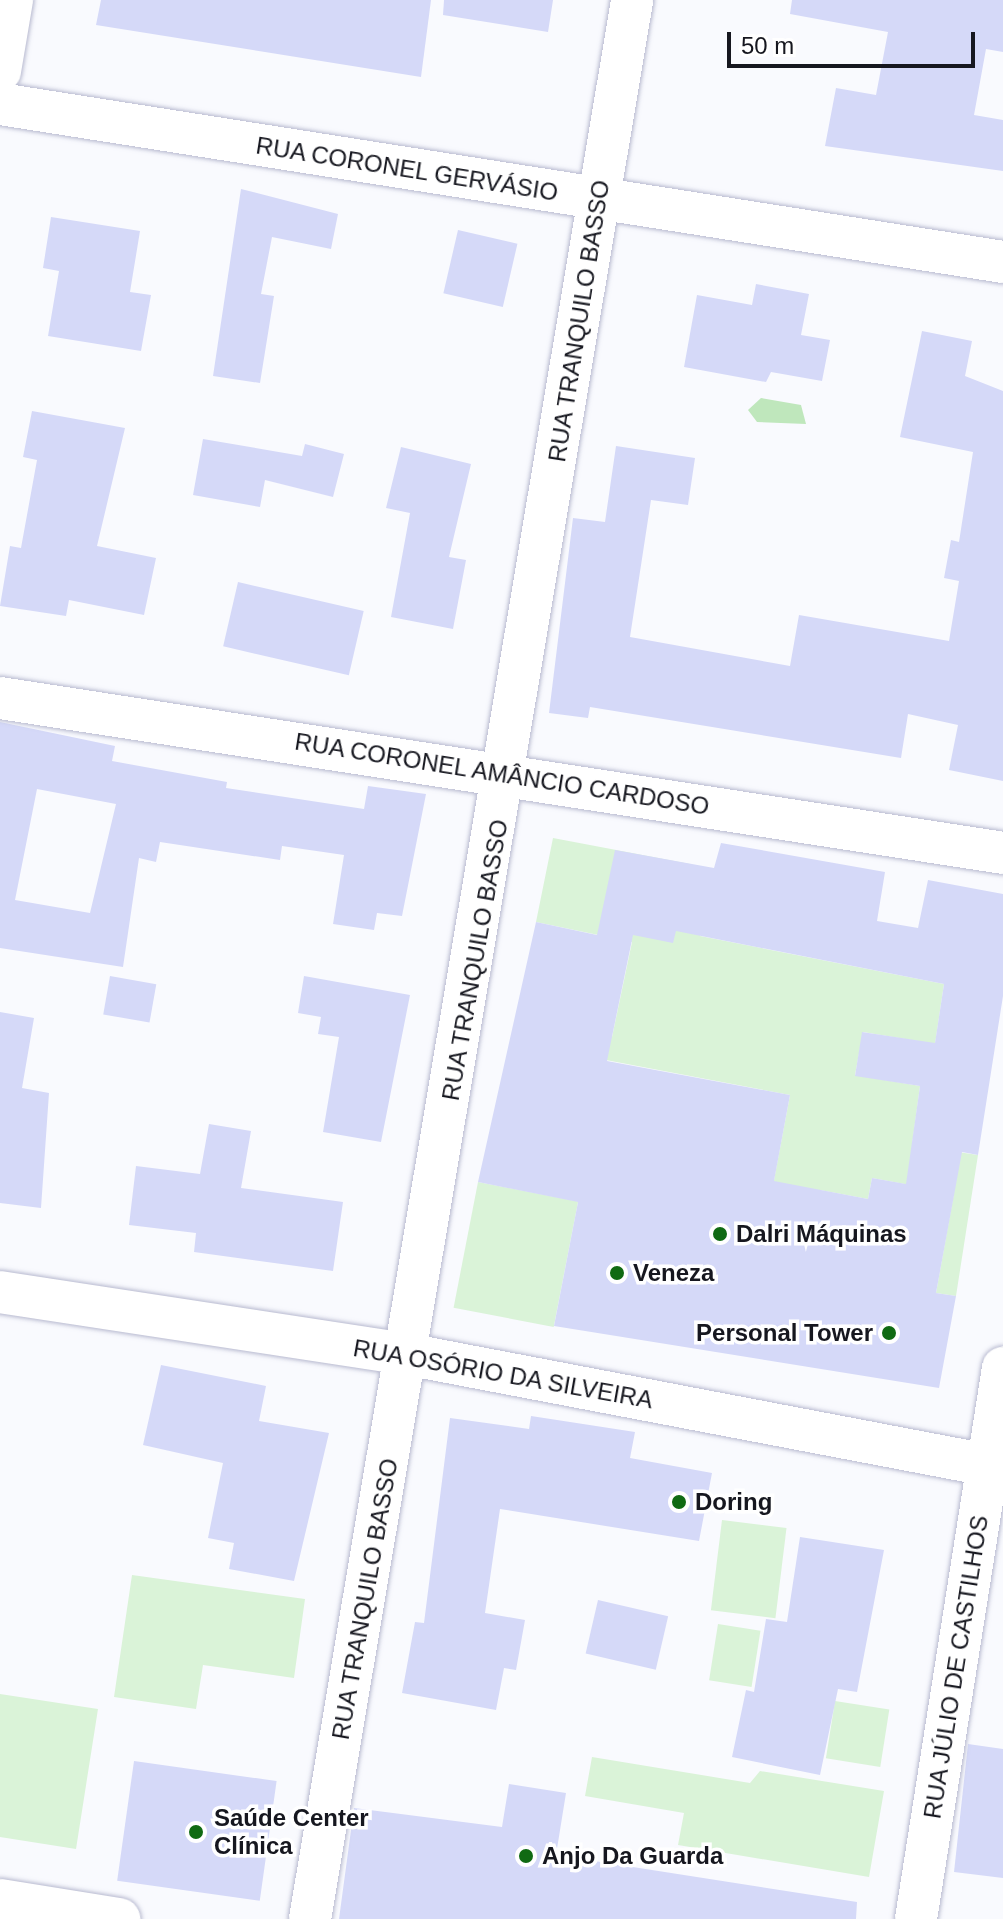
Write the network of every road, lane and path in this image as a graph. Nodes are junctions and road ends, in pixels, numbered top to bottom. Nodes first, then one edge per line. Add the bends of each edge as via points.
1 (12, 0) edge
2 (632, 0) edge
3 (0, 71) edge
4 (0, 104) edge
5 (598, 199) junction
6 (1003, 262) edge
7 (0, 698) edge
8 (507, 773) junction
9 (1003, 853) edge
10 (0, 1292) edge
11 (406, 1354) junction
12 (1003, 1368) edge
13 (995, 1467) edge
14 (0, 1900) edge
15 (119, 1919) edge
16 (310, 1919) edge
17 (916, 1919) edge

1 - 3 street
2 - 5 street, RUA TRANQUILO BASSO
4 - 5 street, RUA CORONEL GERVÁSIO
5 - 6 street, RUA CORONEL GERVÁSIO
5 - 8 street, RUA TRANQUILO BASSO
7 - 8 street, RUA CORONEL AMÂNCIO CARDOSO
8 - 9 street, RUA CORONEL AMÂNCIO CARDOSO
8 - 11 street, RUA TRANQUILO BASSO
10 - 11 street, RUA OSÓRIO DA SILVEIRA
11 - 13 street, RUA OSÓRIO DA SILVEIRA
11 - 16 street, RUA TRANQUILO BASSO
12 - 13 street, RUA JÚLIO DE CASTILHOS
13 - 17 street, RUA JÚLIO DE CASTILHOS
14 - 15 street

